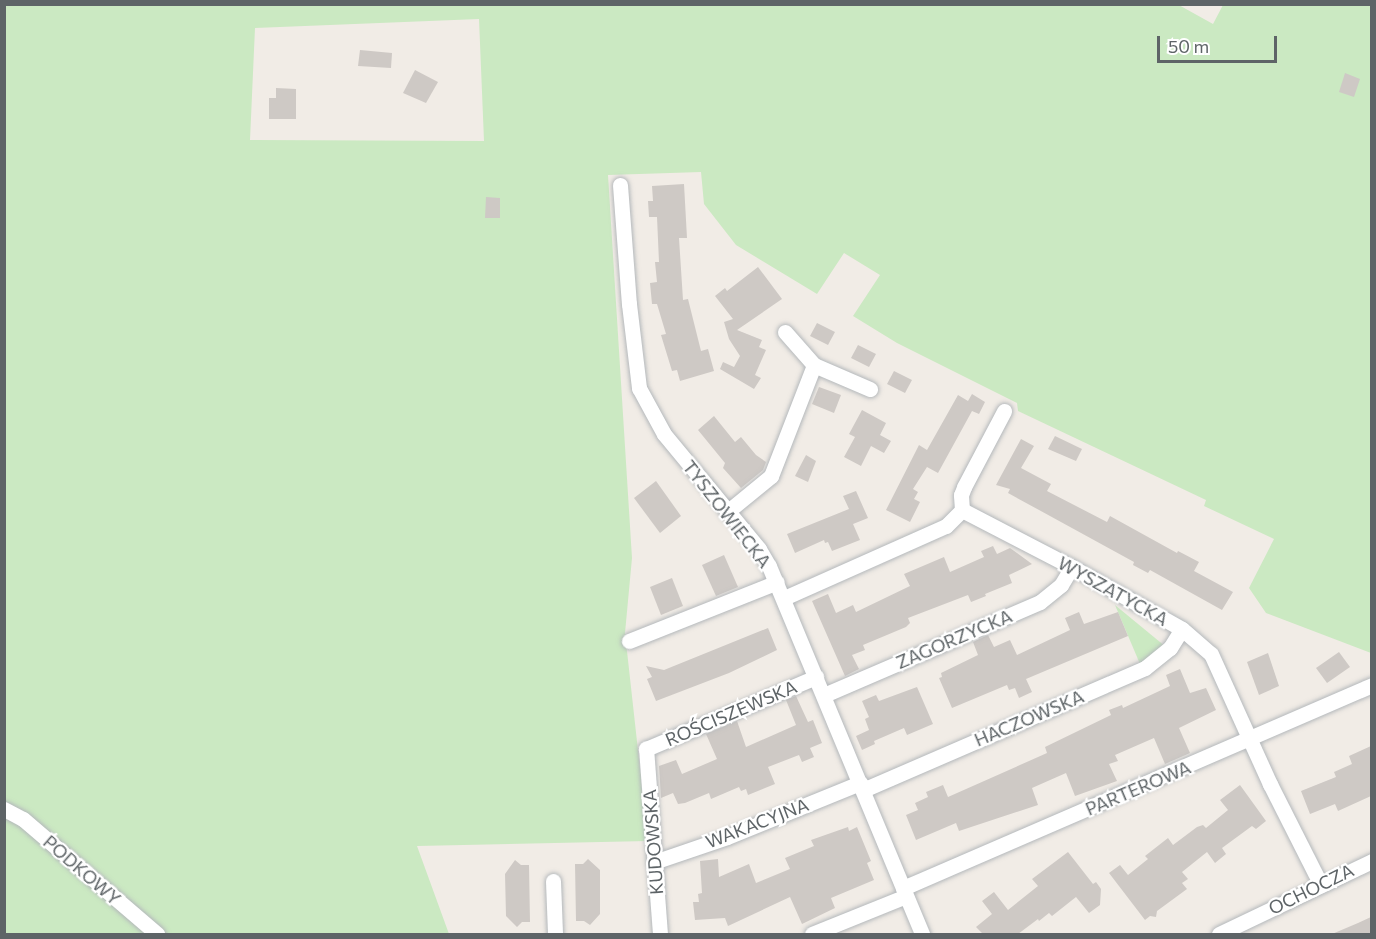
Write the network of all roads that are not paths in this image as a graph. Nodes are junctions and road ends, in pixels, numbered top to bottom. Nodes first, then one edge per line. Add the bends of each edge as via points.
1 (620, 185) dead end
2 (785, 332) dead end
3 (813, 365) junction
4 (870, 389) dead end
5 (1004, 411) dead end
6 (962, 510) junction
7 (728, 512) junction
8 (1072, 567) junction
9 (777, 582) junction
10 (784, 598) junction
11 (1182, 629) junction
12 (629, 641) dead end
13 (816, 677) junction
14 (1371, 685) edge
15 (824, 695) junction
16 (1250, 740) junction
17 (646, 749) joint
18 (861, 787) junction
19 (4, 809) edge
20 (1371, 861) edge
21 (654, 862) junction
22 (553, 881) dead end
23 (1321, 885) junction
24 (905, 892) junction
25 (157, 934) edge
26 (555, 934) edge
27 (660, 934) edge
28 (812, 934) edge
29 (922, 934) edge
30 (1219, 934) edge

1 - 7 street, TYSZOWIECKA via 639,388 664,434
2 - 3 street
3 - 4 street
3 - 7 street via 771,476
5 - 6 street via 964,487
6 - 8 street, WYSZATYCKA
6 - 10 street via 946,526
7 - 9 street, TYSZOWIECKA via 759,549
8 - 11 street, WYSZATYCKA
8 - 15 street, ZAGORZYCKA via 1061,585 1040,602
9 - 10 street, TYSZOWIECKA
9 - 12 street
10 - 13 street, TYSZOWIECKA
11 - 16 street, WYSZATYCKA via 1206,648 1216,662
11 - 18 street, HACZOWSKA via 1170,648 1144,668
13 - 15 street, TYSZOWIECKA
13 - 17 street, ROŚCISZEWSKA
14 - 16 street, PARTEROWA
15 - 18 street, TYSZOWIECKA
16 - 23 street, WYSZATYCKA
16 - 24 street, PARTEROWA
17 - 21 street, KUDOWSKA
18 - 21 street, WAKACYJNA
18 - 24 street, TYSZOWIECKA
19 - 25 street, PODKOWY via 23,819
20 - 23 street, OCHOCZA
21 - 27 street, KUDOWSKA
22 - 26 street
23 - 30 street, OCHOCZA
24 - 28 street, PARTEROWA
24 - 29 street, TYSZOWIECKA

